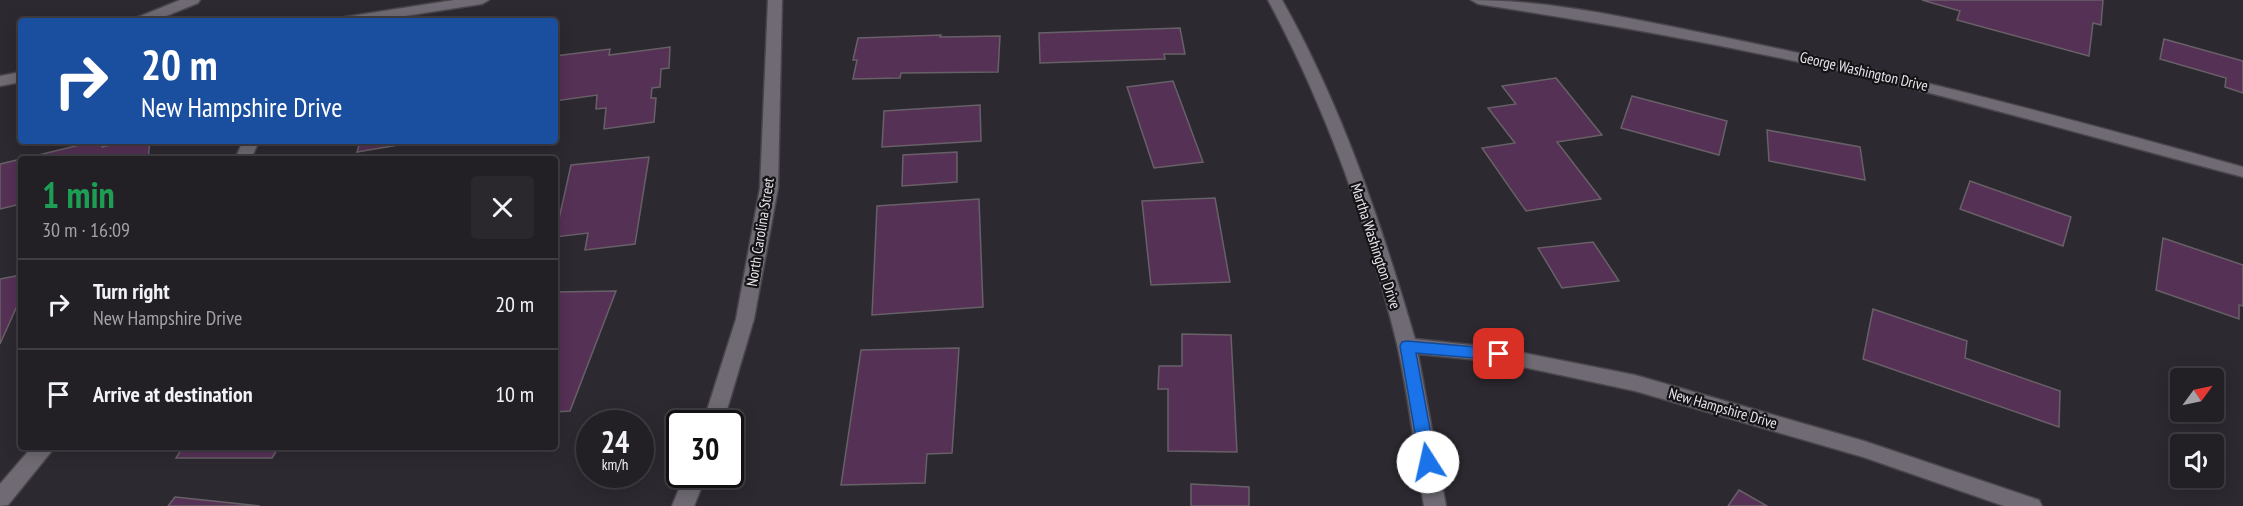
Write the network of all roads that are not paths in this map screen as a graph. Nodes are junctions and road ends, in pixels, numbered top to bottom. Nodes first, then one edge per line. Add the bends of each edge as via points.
1 (193, 0) edge
2 (482, 0) edge
3 (775, 0) edge
4 (1275, 0) edge
5 (1478, 0) edge
6 (148, 18) edge
7 (365, 18) edge
8 (18, 78) edge
9 (0, 81) edge
10 (2243, 172) edge
11 (1407, 346) junction
12 (717, 410) edge
13 (42, 450) edge
14 (690, 488) edge
15 (0, 499) edge
16 (683, 506) edge
17 (1435, 506) edge
18 (2031, 506) edge

1 - 6 street
2 - 7 street
3 - 12 street, North Carolina Street via 769,189 745,319
4 - 11 street, Martha Washington Drive via 1296,38 1369,215
5 - 10 street, George Washington Drive via 1646,25 1791,54 1968,96
8 - 9 street
11 - 17 street, Martha Washington Drive
11 - 18 street, New Hampshire Drive via 1499,354 1635,383 1864,449
13 - 15 street
14 - 16 street

